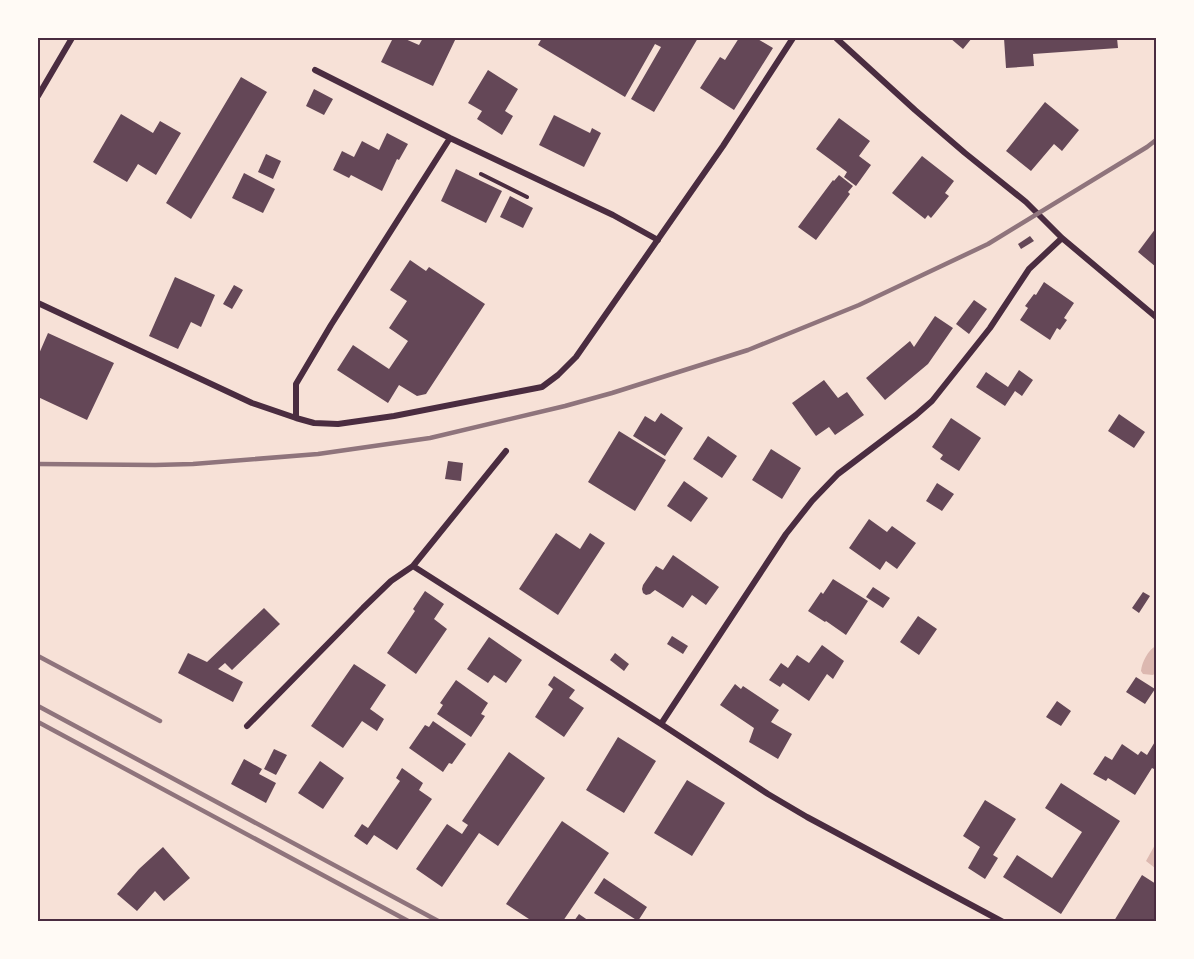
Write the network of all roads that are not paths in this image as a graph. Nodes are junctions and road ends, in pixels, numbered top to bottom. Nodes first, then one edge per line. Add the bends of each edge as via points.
1 (72, 38) edge
2 (793, 38) edge
3 (836, 38) edge
4 (315, 70) dead end
5 (38, 96) edge
6 (450, 138) junction
7 (1062, 238) junction
8 (658, 240) junction
9 (38, 303) edge
10 (1156, 317) edge
11 (296, 418) junction
12 (506, 451) dead end
13 (413, 566) junction
14 (661, 724) junction
15 (247, 726) dead end
16 (1003, 921) edge

1 - 5 street
2 - 8 street
3 - 7 street via 1026,202
4 - 6 street
6 - 8 street
6 - 11 street via 296,384
7 - 10 street
7 - 14 street via 1029,269 990,328 932,401 838,474 812,501 786,534
8 - 11 street via 576,357 542,387 338,424
9 - 11 street via 252,403
12 - 13 street
13 - 14 street
13 - 15 street via 370,601
14 - 16 street via 807,817

